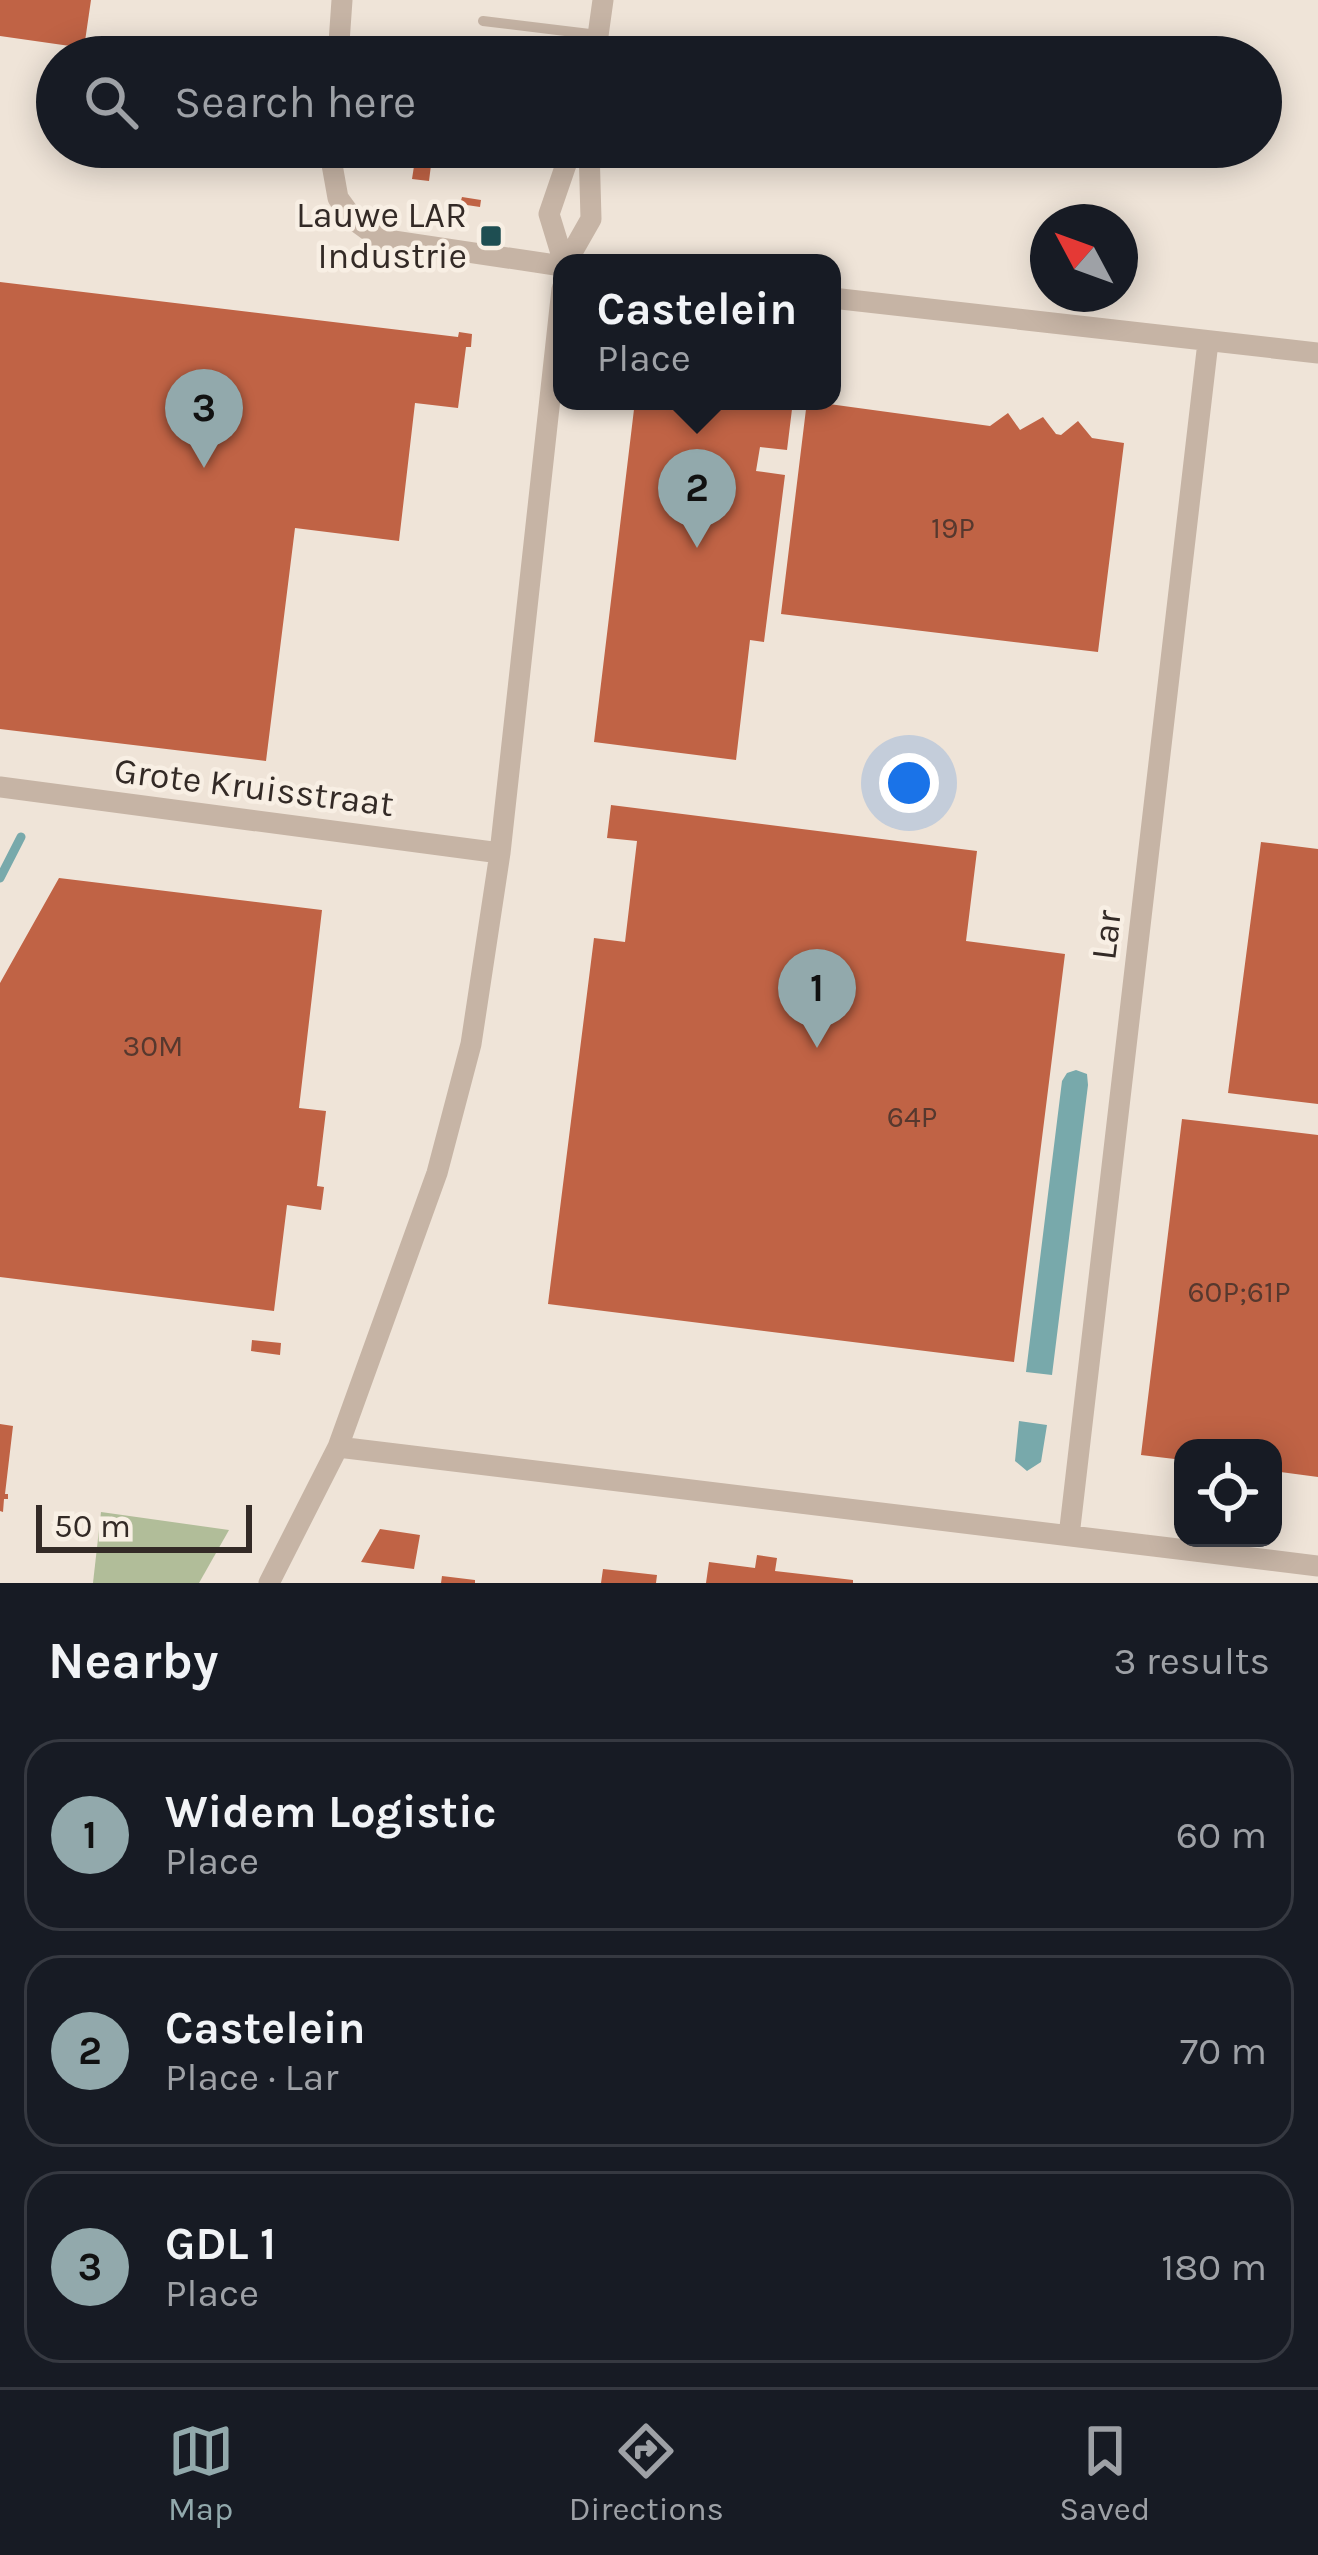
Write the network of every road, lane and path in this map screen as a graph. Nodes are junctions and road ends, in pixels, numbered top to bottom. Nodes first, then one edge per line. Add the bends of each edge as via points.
1 (342, 0) edge
2 (603, 0) edge
3 (483, 21) dead end
4 (339, 36) edge
5 (551, 36) edge
6 (598, 36) edge
7 (334, 168) edge
8 (565, 168) edge
9 (590, 168) edge
10 (561, 254) edge
11 (570, 254) edge
12 (553, 263) edge
13 (841, 299) edge
14 (1208, 342) junction
15 (1318, 353) edge
16 (553, 371) edge
17 (0, 787) edge
18 (500, 853) junction
19 (338, 1447) junction
20 (1069, 1536) junction
21 (1318, 1566) edge
22 (269, 1583) edge

1 - 4 street
2 - 6 street
3 - 5 lane
7 - 12 street via 338,198 380,239
8 - 10 street via 549,214
9 - 11 street via 591,220
13 - 14 street
14 - 15 street
14 - 20 street, Lar
16 - 18 street
17 - 18 street, Grote Kruisstraat
18 - 19 street via 471,1044 437,1173
19 - 20 street
19 - 22 street
20 - 21 street

